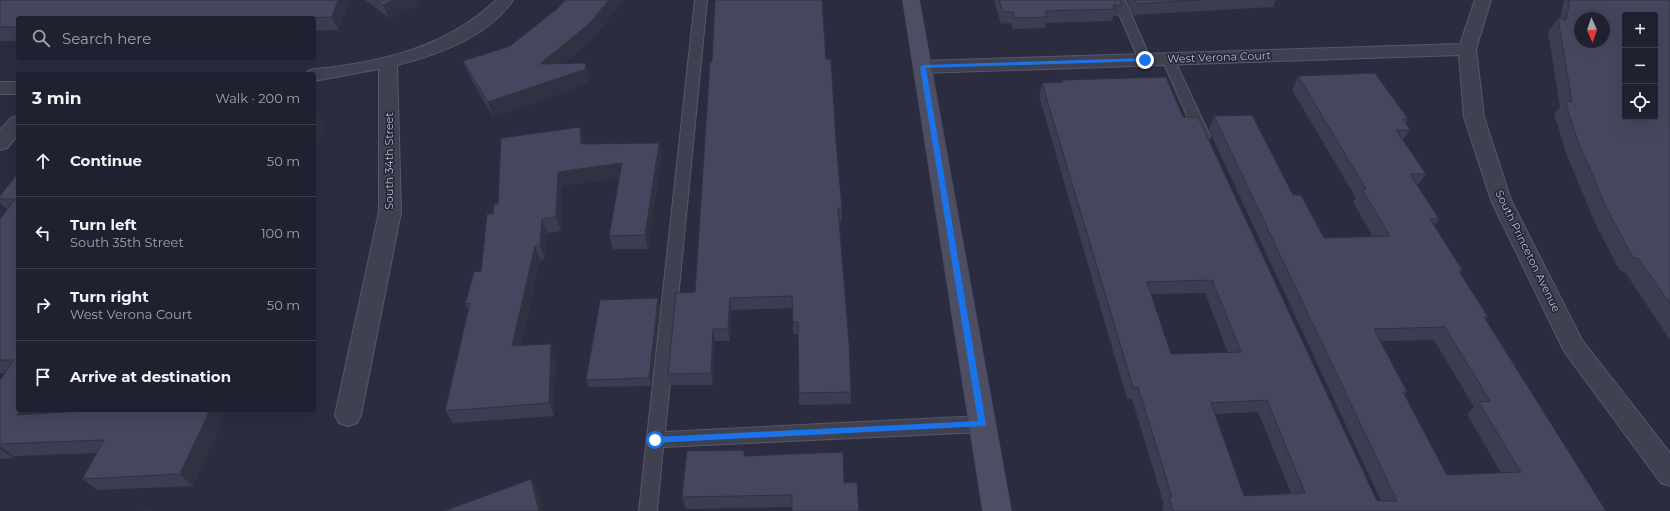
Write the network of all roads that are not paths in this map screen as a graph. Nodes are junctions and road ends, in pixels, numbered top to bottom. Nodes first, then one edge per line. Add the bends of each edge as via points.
1 (505, 0) edge
2 (700, 0) edge
3 (911, 0) edge
4 (1119, 0) edge
5 (1483, 0) edge
6 (1467, 49) junction
7 (1168, 59) junction
8 (1145, 60) junction
9 (388, 63) junction
10 (923, 67) junction
11 (316, 75) edge
12 (0, 88) edge
13 (16, 88) edge
14 (16, 124) edge
15 (0, 143) edge
16 (1208, 146) edge
17 (348, 415) dead end
18 (982, 424) junction
19 (655, 440) junction
20 (1670, 474) edge
21 (648, 511) edge
22 (997, 511) edge

1 - 9 street via 495,12 452,40
2 - 19 lane
3 - 10 main road
4 - 8 lane
5 - 6 street, South Princeton Avenue
6 - 7 street, West Verona Court
6 - 20 street, South Princeton Avenue via 1474,117 1501,200 1574,347
7 - 8 street, West Verona Court
7 - 16 lane
8 - 10 street, West Verona Court
9 - 11 street
9 - 17 street, South 34th Street via 390,212
10 - 18 main road
12 - 13 street
14 - 15 street
18 - 19 lane
18 - 22 main road
19 - 21 lane

